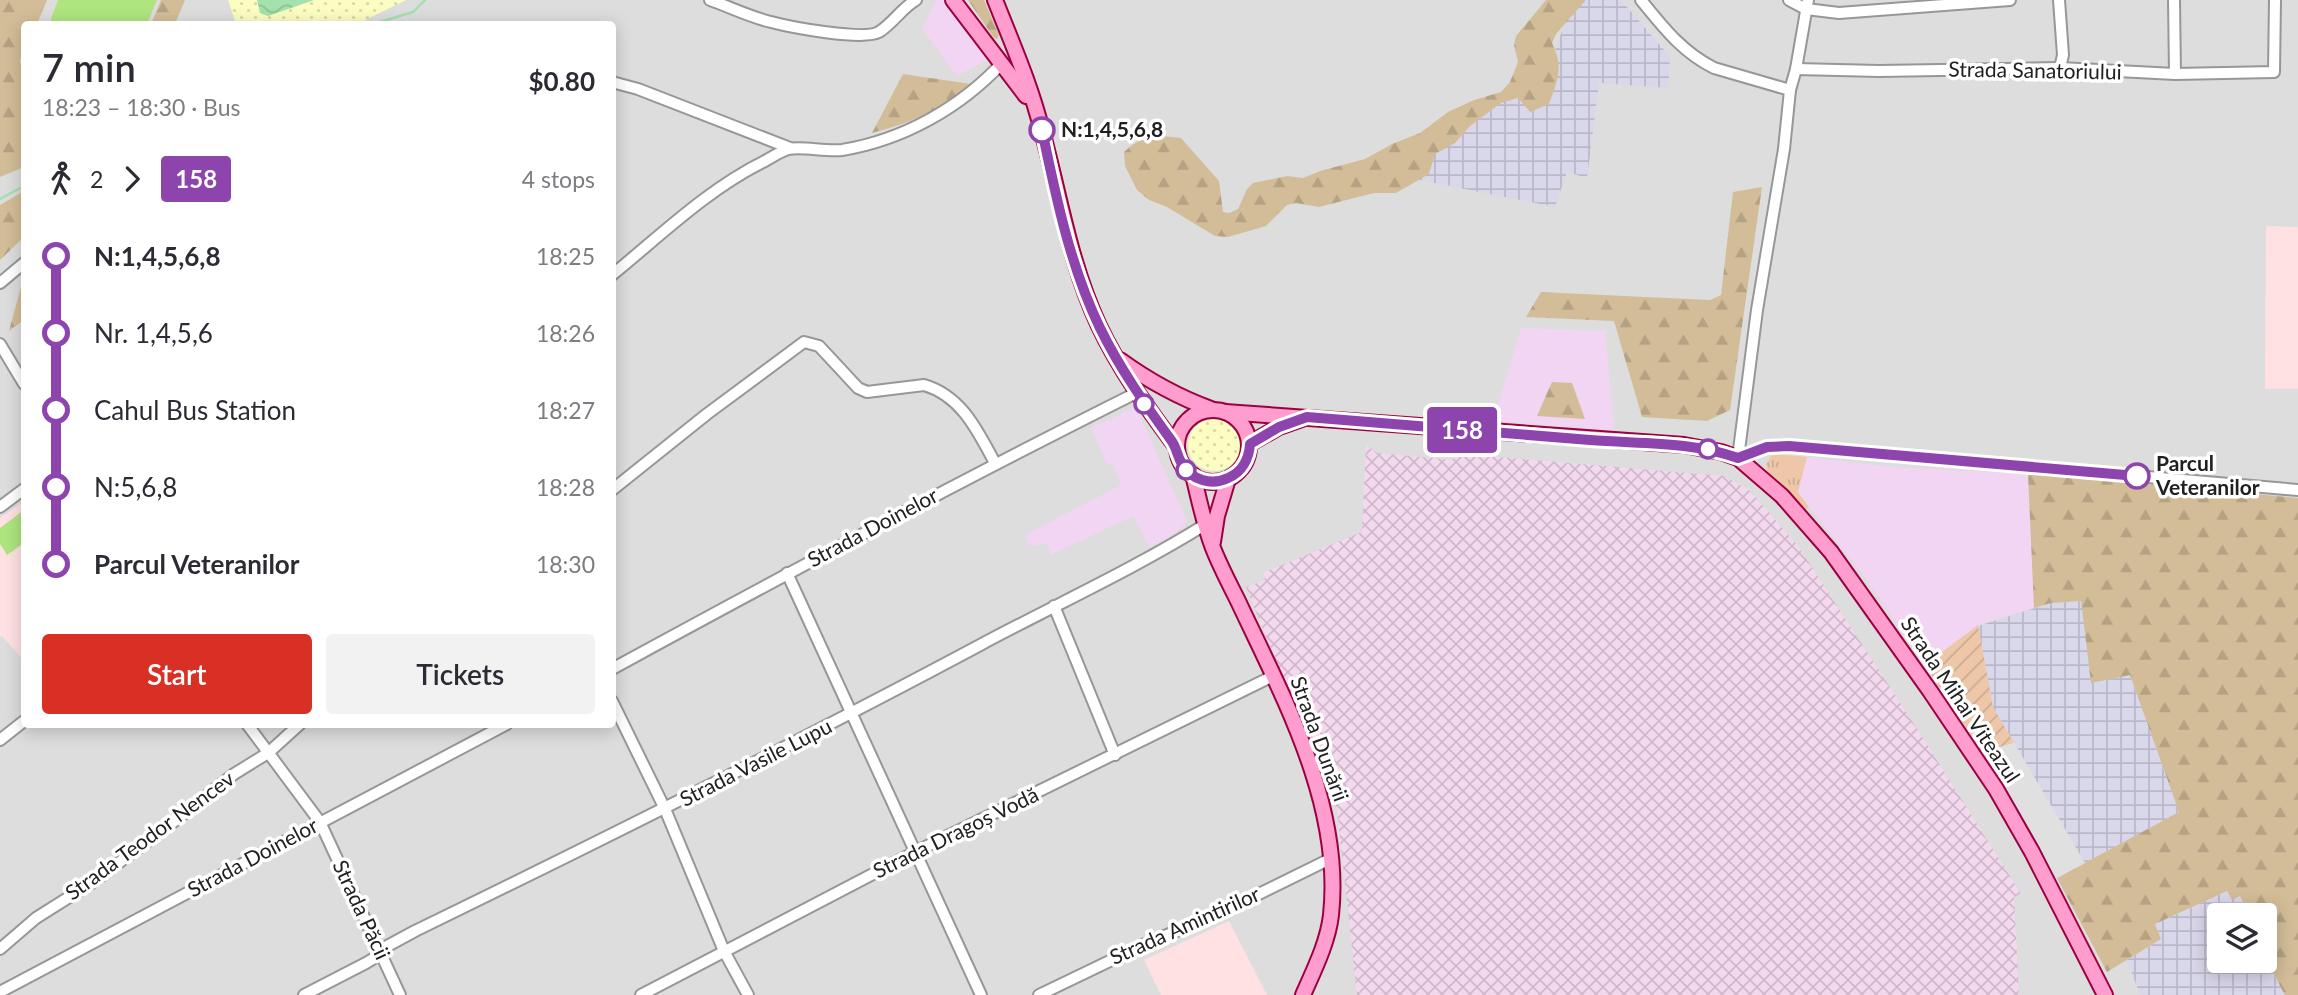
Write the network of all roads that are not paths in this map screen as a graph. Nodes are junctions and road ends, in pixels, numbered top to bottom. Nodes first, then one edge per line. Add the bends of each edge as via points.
1 (710, 0) edge
2 (916, 0) edge
3 (953, 0) edge
4 (995, 0) edge
5 (1641, 0) edge
6 (1789, 0) edge
7 (2010, 0) edge
8 (2059, 0) edge
9 (2174, 0) edge
10 (2275, 0) edge
11 (1807, 5) edge
12 (1008, 33) junction
13 (985, 43) junction
14 (1002, 63) junction
15 (2060, 68) junction
16 (1796, 69) junction
17 (2175, 74) junction
18 (616, 83) edge
19 (1790, 90) junction
20 (1036, 111) junction
21 (790, 148) junction
22 (21, 266) edge
23 (616, 272) edge
24 (0, 283) edge
25 (0, 344) edge
26 (1116, 358) junction
27 (21, 379) edge
28 (1136, 393) junction
29 (1218, 411) junction
30 (1307, 417) junction
31 (1250, 444) junction
32 (1177, 448) junction
33 (1738, 458) junction
34 (995, 463) junction
35 (1193, 475) junction
36 (1228, 478) junction
37 (616, 487) edge
38 (2298, 490) edge
39 (21, 491) edge
40 (0, 507) edge
41 (1206, 524) junction
42 (1212, 547) junction
43 (787, 573) junction
44 (1054, 606) junction
45 (616, 667) edge
46 (1273, 676) junction
47 (616, 709) edge
48 (851, 714) junction
49 (21, 723) edge
50 (250, 728) edge
51 (296, 728) edge
52 (499, 728) edge
53 (0, 740) edge
54 (268, 753) junction
55 (1115, 755) junction
56 (666, 809) junction
57 (320, 822) junction
58 (915, 852) junction
59 (1332, 858) junction
60 (0, 949) edge
61 (380, 950) junction
62 (724, 951) junction
63 (0, 992) edge
64 (304, 995) edge
65 (400, 995) edge
66 (641, 995) edge
67 (748, 995) edge
68 (981, 995) edge
69 (1039, 995) edge
70 (1303, 995) edge
71 (2105, 995) edge

1 - 2 street via 772,22 869,35 879,32
3 - 13 main road
4 - 12 main road
5 - 19 street via 1688,53 1714,68
6 - 11 street
7 - 11 street via 1839,13
8 - 15 street
9 - 17 street
10 - 17 street, Strada Sanatoriului via 2274,72
11 - 16 street
12 - 13 main road via 1003,44
12 - 20 main road
13 - 14 main road
14 - 20 main road
14 - 21 street via 954,106 898,134 838,150
15 - 16 street, Strada Sanatoriului
15 - 17 street, Strada Sanatoriului
16 - 19 street
18 - 21 street
19 - 33 street
20 - 26 main road via 1078,273
21 - 23 street via 717,190
22 - 24 street
25 - 27 street
26 - 28 main road
26 - 29 main road via 1181,398
28 - 32 main road
28 - 34 street, Strada Doinelor
29 - 30 main road, Strada Mihai Viteazul
29 - 31 main road via 1236,418
29 - 32 main road via 1195,414 1186,422
30 - 31 main road, Strada Mihai Viteazul
30 - 33 main road, Strada Mihai Viteazul via 1685,445
31 - 36 main road via 1244,465
32 - 35 main road via 1182,464
33 - 38 street via 1767,447 1789,446
33 - 71 main road, Strada Mihai Viteazul via 1782,496 1831,552 1975,755 2032,852
34 - 37 street via 968,414 932,387 914,385 874,392 858,388 819,346 804,342
34 - 43 street, Strada Doinelor
35 - 36 main road via 1213,482
35 - 41 main road, Strada Dunării
36 - 42 main road
39 - 40 street
41 - 42 main road, Strada Dunării
41 - 44 street, Strada Vasile Lupu
42 - 46 main road, Strada Dunării
43 - 45 street, Strada Doinelor
43 - 48 street
44 - 48 street, Strada Vasile Lupu
44 - 55 street
46 - 55 street, Strada Dragoș Vodă
46 - 59 main road, Strada Dunării via 1318,789
47 - 56 street
48 - 56 street, Strada Vasile Lupu
48 - 58 street
49 - 53 street
50 - 54 street, Strada Păcii
51 - 54 street, Strada Teodor Nencev
52 - 57 street, Strada Doinelor
54 - 57 street, Strada Păcii
54 - 60 street, Strada Teodor Nencev via 233,774 93,882 36,918
55 - 58 street, Strada Dragoș Vodă
56 - 61 street, Strada Vasile Lupu
56 - 62 street
57 - 61 street, Strada Păcii
57 - 63 street, Strada Doinelor
58 - 62 street, Strada Dragoș Vodă
58 - 68 street
59 - 69 street, Strada Amintirilor
59 - 70 main road, Strada Dunării via 1331,917
61 - 64 street, Strada Vasile Lupu via 366,963
61 - 65 street, Strada Păcii
62 - 66 street, Strada Dragoș Vodă
62 - 67 street

